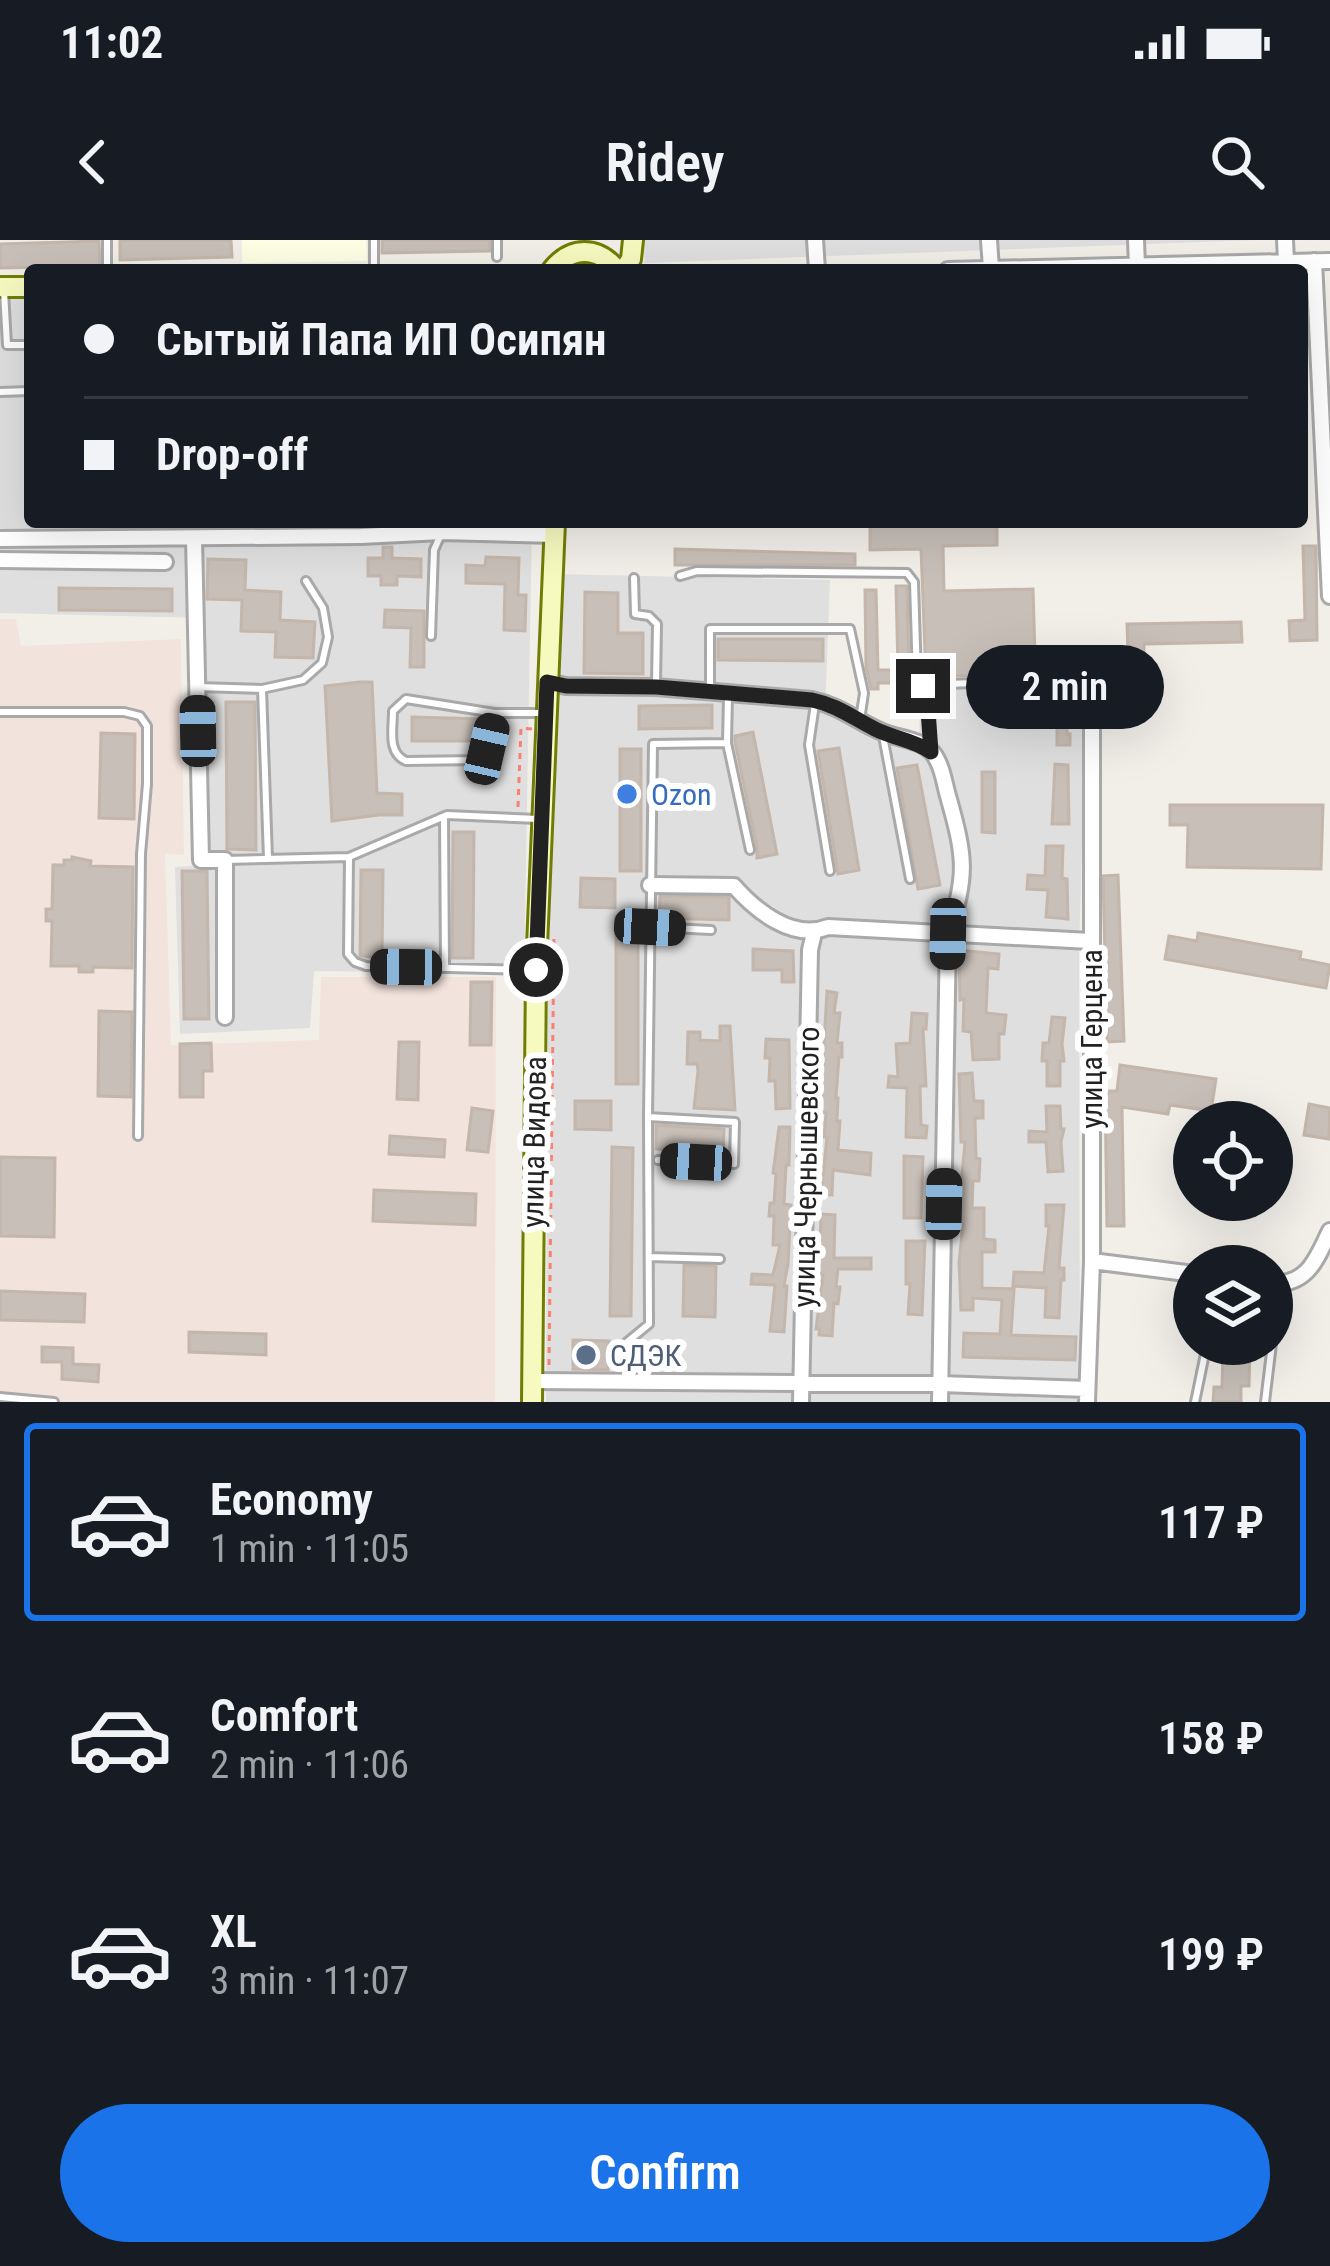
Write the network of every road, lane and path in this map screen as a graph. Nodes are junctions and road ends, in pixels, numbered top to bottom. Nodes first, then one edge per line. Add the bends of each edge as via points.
1 (497, 240) edge
2 (1285, 240) edge
3 (588, 245) edge
4 (497, 257) dead end
5 (1322, 261) edge
6 (1286, 262) junction
7 (549, 264) edge
8 (614, 264) edge
9 (1212, 264) edge
10 (2, 287) edge
11 (1323, 335) edge
12 (24, 345) edge
13 (1328, 511) edge
14 (419, 528) edge
15 (442, 528) edge
16 (498, 528) edge
17 (555, 529) edge
18 (0, 538) edge
19 (194, 538) junction
20 (0, 560) edge
21 (165, 562) dead end
22 (680, 577) dead end
23 (634, 578) dead end
24 (306, 581) dead end
25 (1330, 596) edge
26 (431, 635) dead end
27 (1084, 679) joint
28 (547, 682) junction
29 (923, 686) junction
30 (656, 687) junction
31 (197, 688) junction
32 (262, 689) junction
33 (710, 692) junction
34 (728, 693) junction
35 (816, 700) junction
36 (0, 712) edge
37 (495, 712) junction
38 (860, 720) junction
39 (545, 722) junction
40 (882, 732) junction
41 (727, 743) junction
42 (931, 752) junction
43 (444, 817) junction
44 (518, 817) junction
45 (541, 820) junction
46 (750, 850) dead end
47 (349, 857) junction
48 (268, 858) junction
49 (224, 860) junction
50 (830, 871) dead end
51 (910, 879) dead end
52 (650, 885) junction
53 (650, 927) junction
54 (711, 930) dead end
55 (814, 933) junction
56 (948, 934) junction
57 (554, 939) dead end
58 (1090, 940) junction
59 (445, 968) junction
60 (536, 970) junction
61 (225, 1017) dead end
62 (648, 1117) junction
63 (138, 1136) dead end
64 (658, 1160) dead end
65 (1330, 1231) edge
66 (649, 1257) junction
67 (720, 1259) dead end
68 (1092, 1261) junction
69 (1173, 1271) edge
70 (1293, 1281) edge
71 (1203, 1365) edge
72 (1268, 1365) edge
73 (541, 1381) junction
74 (625, 1382) junction
75 (802, 1384) junction
76 (940, 1384) junction
77 (1088, 1395) edge
78 (0, 1397) edge
79 (54, 1402) edge
80 (532, 1402) edge
81 (801, 1402) edge
82 (940, 1402) edge
83 (1195, 1402) edge
84 (1265, 1402) edge

1 - 4 lane
2 - 6 street
3 - 7 street
3 - 8 street
5 - 6 street
5 - 11 street
6 - 9 street
10 - 12 lane via 7,345
11 - 13 street
13 - 25 street
14 - 19 street
15 - 26 lane
16 - 17 street
17 - 28 street, улица Видова
18 - 19 street
19 - 31 street
20 - 21 street
22 - 29 lane via 907,573
23 - 30 lane via 635,614 657,624
24 - 32 lane via 323,608 322,663 303,680
27 - 29 lane
27 - 58 street, улица Герцена via 1092,698
28 - 30 street
28 - 39 street, улица Видова
29 - 42 lane
30 - 33 street
31 - 32 lane
31 - 49 street via 201,860
32 - 48 lane
33 - 34 street
33 - 38 lane via 710,628 850,629 864,693
34 - 35 street
34 - 41 lane
35 - 38 street
35 - 50 lane via 809,745
36 - 63 lane via 124,712 147,726
37 - 37 lane via 406,699 393,711 393,752 406,761 479,760
37 - 39 lane
38 - 40 street
39 - 44 path via 521,728
39 - 45 street, улица Видова
40 - 42 street
40 - 51 lane
41 - 46 lane
41 - 52 lane via 653,744
42 - 56 street via 964,854
43 - 44 lane
43 - 47 lane
43 - 59 lane
44 - 45 lane
45 - 60 street, улица Видова
47 - 48 lane
47 - 59 lane via 355,962
48 - 49 lane
49 - 61 street
52 - 53 lane
52 - 55 street via 734,886 775,921
53 - 54 lane
53 - 62 lane
55 - 56 street via 828,927
55 - 75 street, улица Чернышевского
56 - 58 street
56 - 76 street
57 - 73 path
58 - 68 street, улица Герцена
59 - 60 lane
60 - 73 street, улица Видова
62 - 64 lane via 735,1122 734,1164
62 - 66 lane
65 - 70 street via 1311,1269
66 - 67 lane
66 - 74 lane via 649,1324 626,1342
68 - 69 street
68 - 77 street, улица Герцена
71 - 83 lane
72 - 84 lane
73 - 74 street
73 - 80 street, улица Видова
74 - 75 street
75 - 76 street
75 - 81 street, улица Чернышевского
76 - 77 street
76 - 82 street
78 - 79 lane

